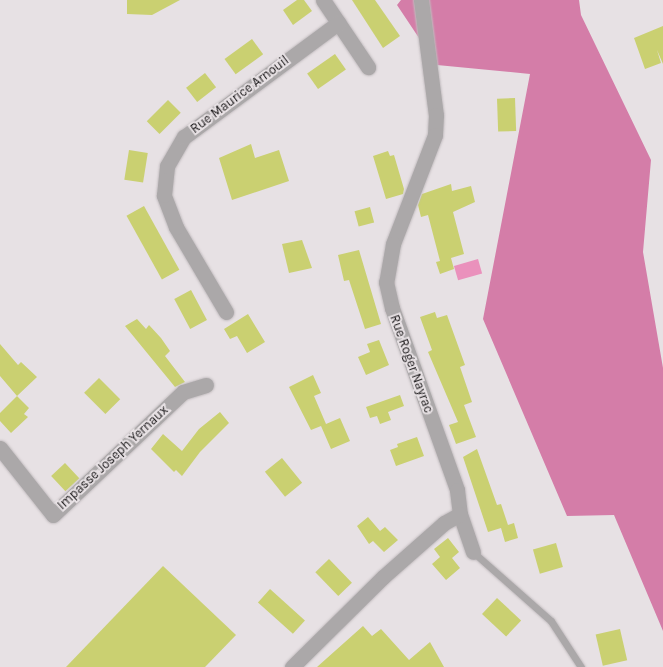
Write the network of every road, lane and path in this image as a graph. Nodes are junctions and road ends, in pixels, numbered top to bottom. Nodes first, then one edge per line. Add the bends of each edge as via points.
1 (323, 0) edge
2 (420, 0) edge
3 (338, 22) junction
4 (368, 67) dead end
5 (226, 312) dead end
6 (206, 385) dead end
7 (0, 448) edge
8 (460, 514) junction
9 (473, 552) joint
10 (292, 667) edge
11 (581, 667) edge

1 - 3 street
2 - 8 street, Rue Roger Nayrac via 436,115 435,135 388,261 386,282 392,308 457,490
3 - 4 street
3 - 5 street, Rue Maurice Arnouil via 184,137 167,166 164,195 176,227
6 - 7 street, Impasse Joseph Yernaux via 183,392 53,515
8 - 9 street, Rue Roger Nayrac
8 - 10 street via 444,523 384,577
9 - 11 lane, Rue Roger Nayrac via 551,621

